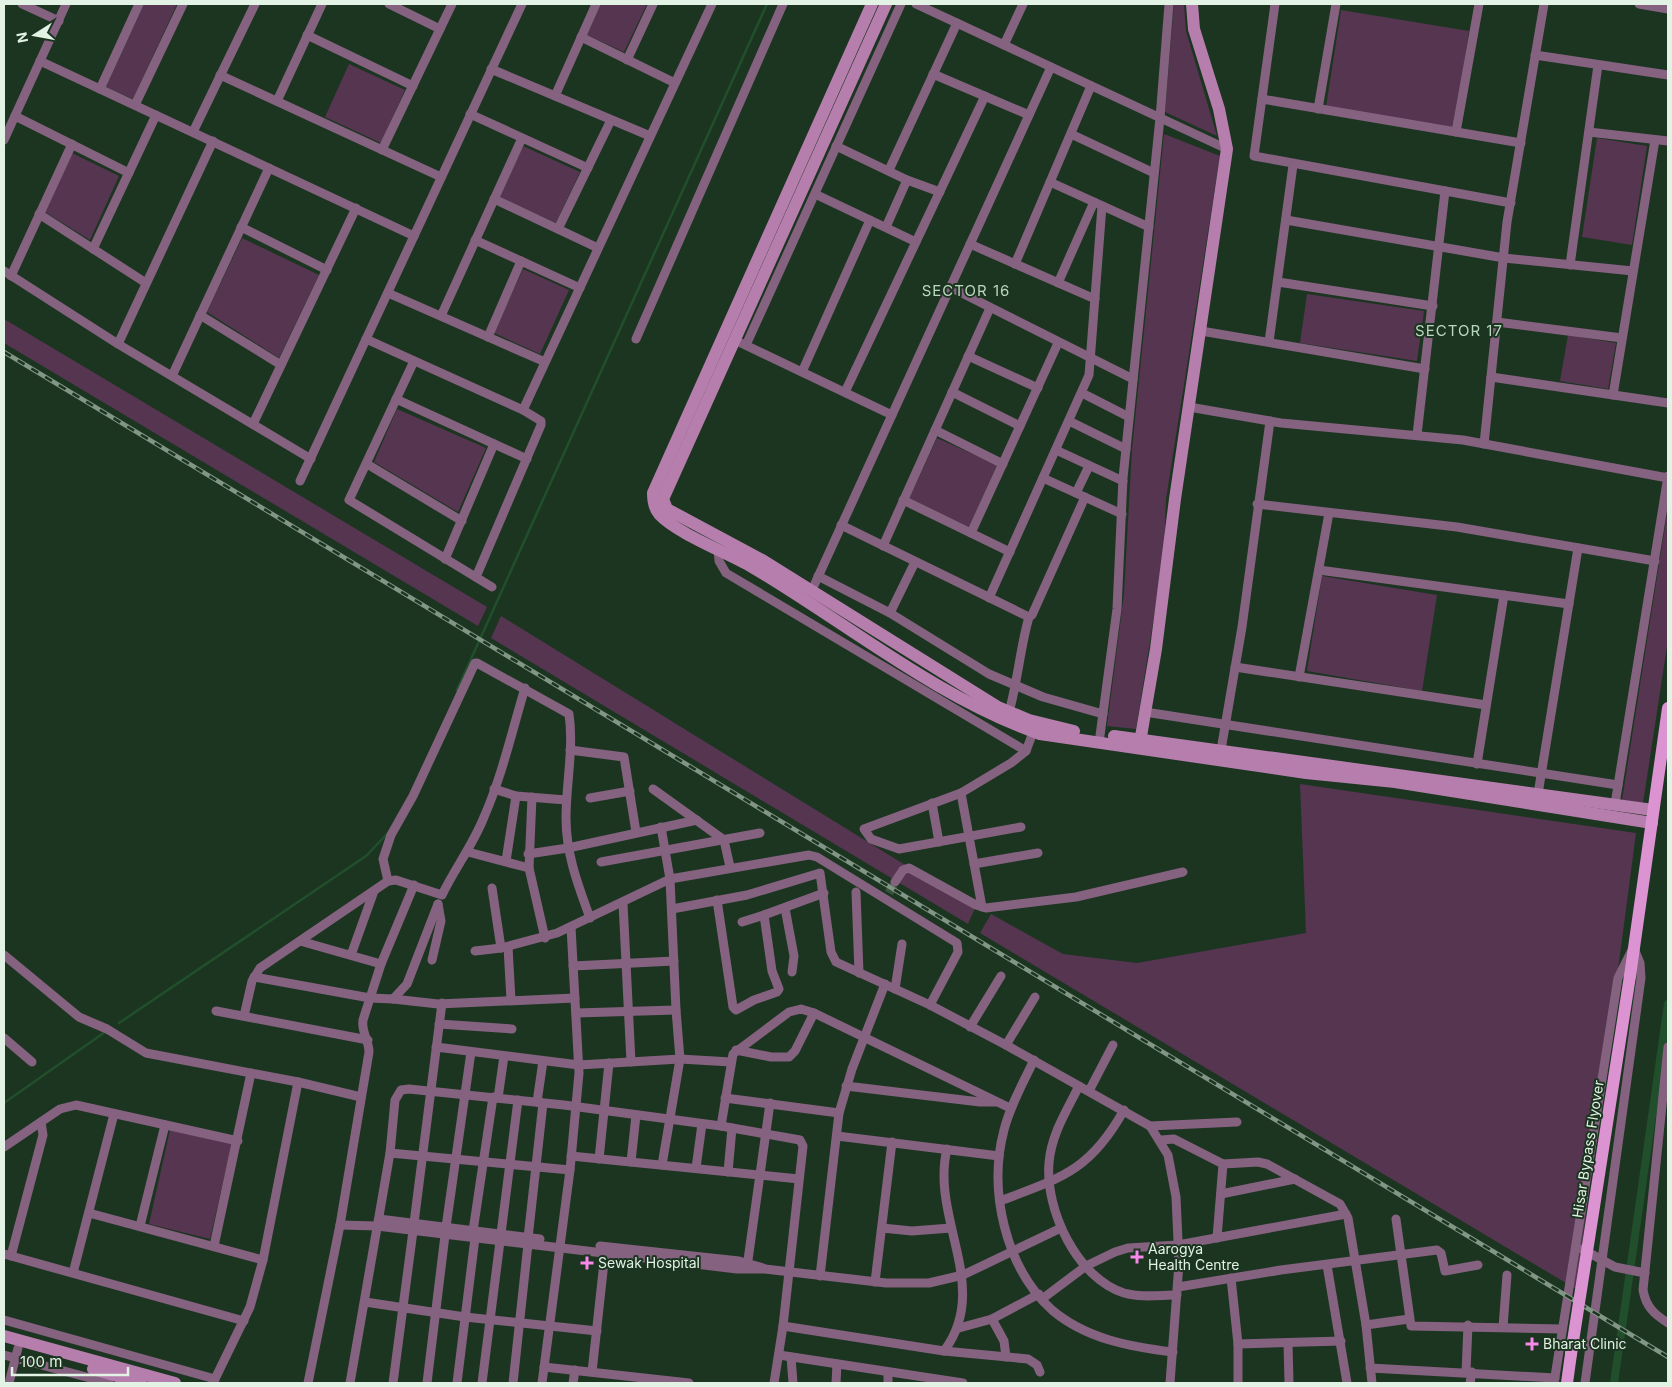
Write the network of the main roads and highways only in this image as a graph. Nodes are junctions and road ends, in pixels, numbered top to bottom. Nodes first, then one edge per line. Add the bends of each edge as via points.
1 (1668, 708) edge
2 (1568, 1383) edge

1 - 2 main road, Hisar Bypass Flyover, bridge

